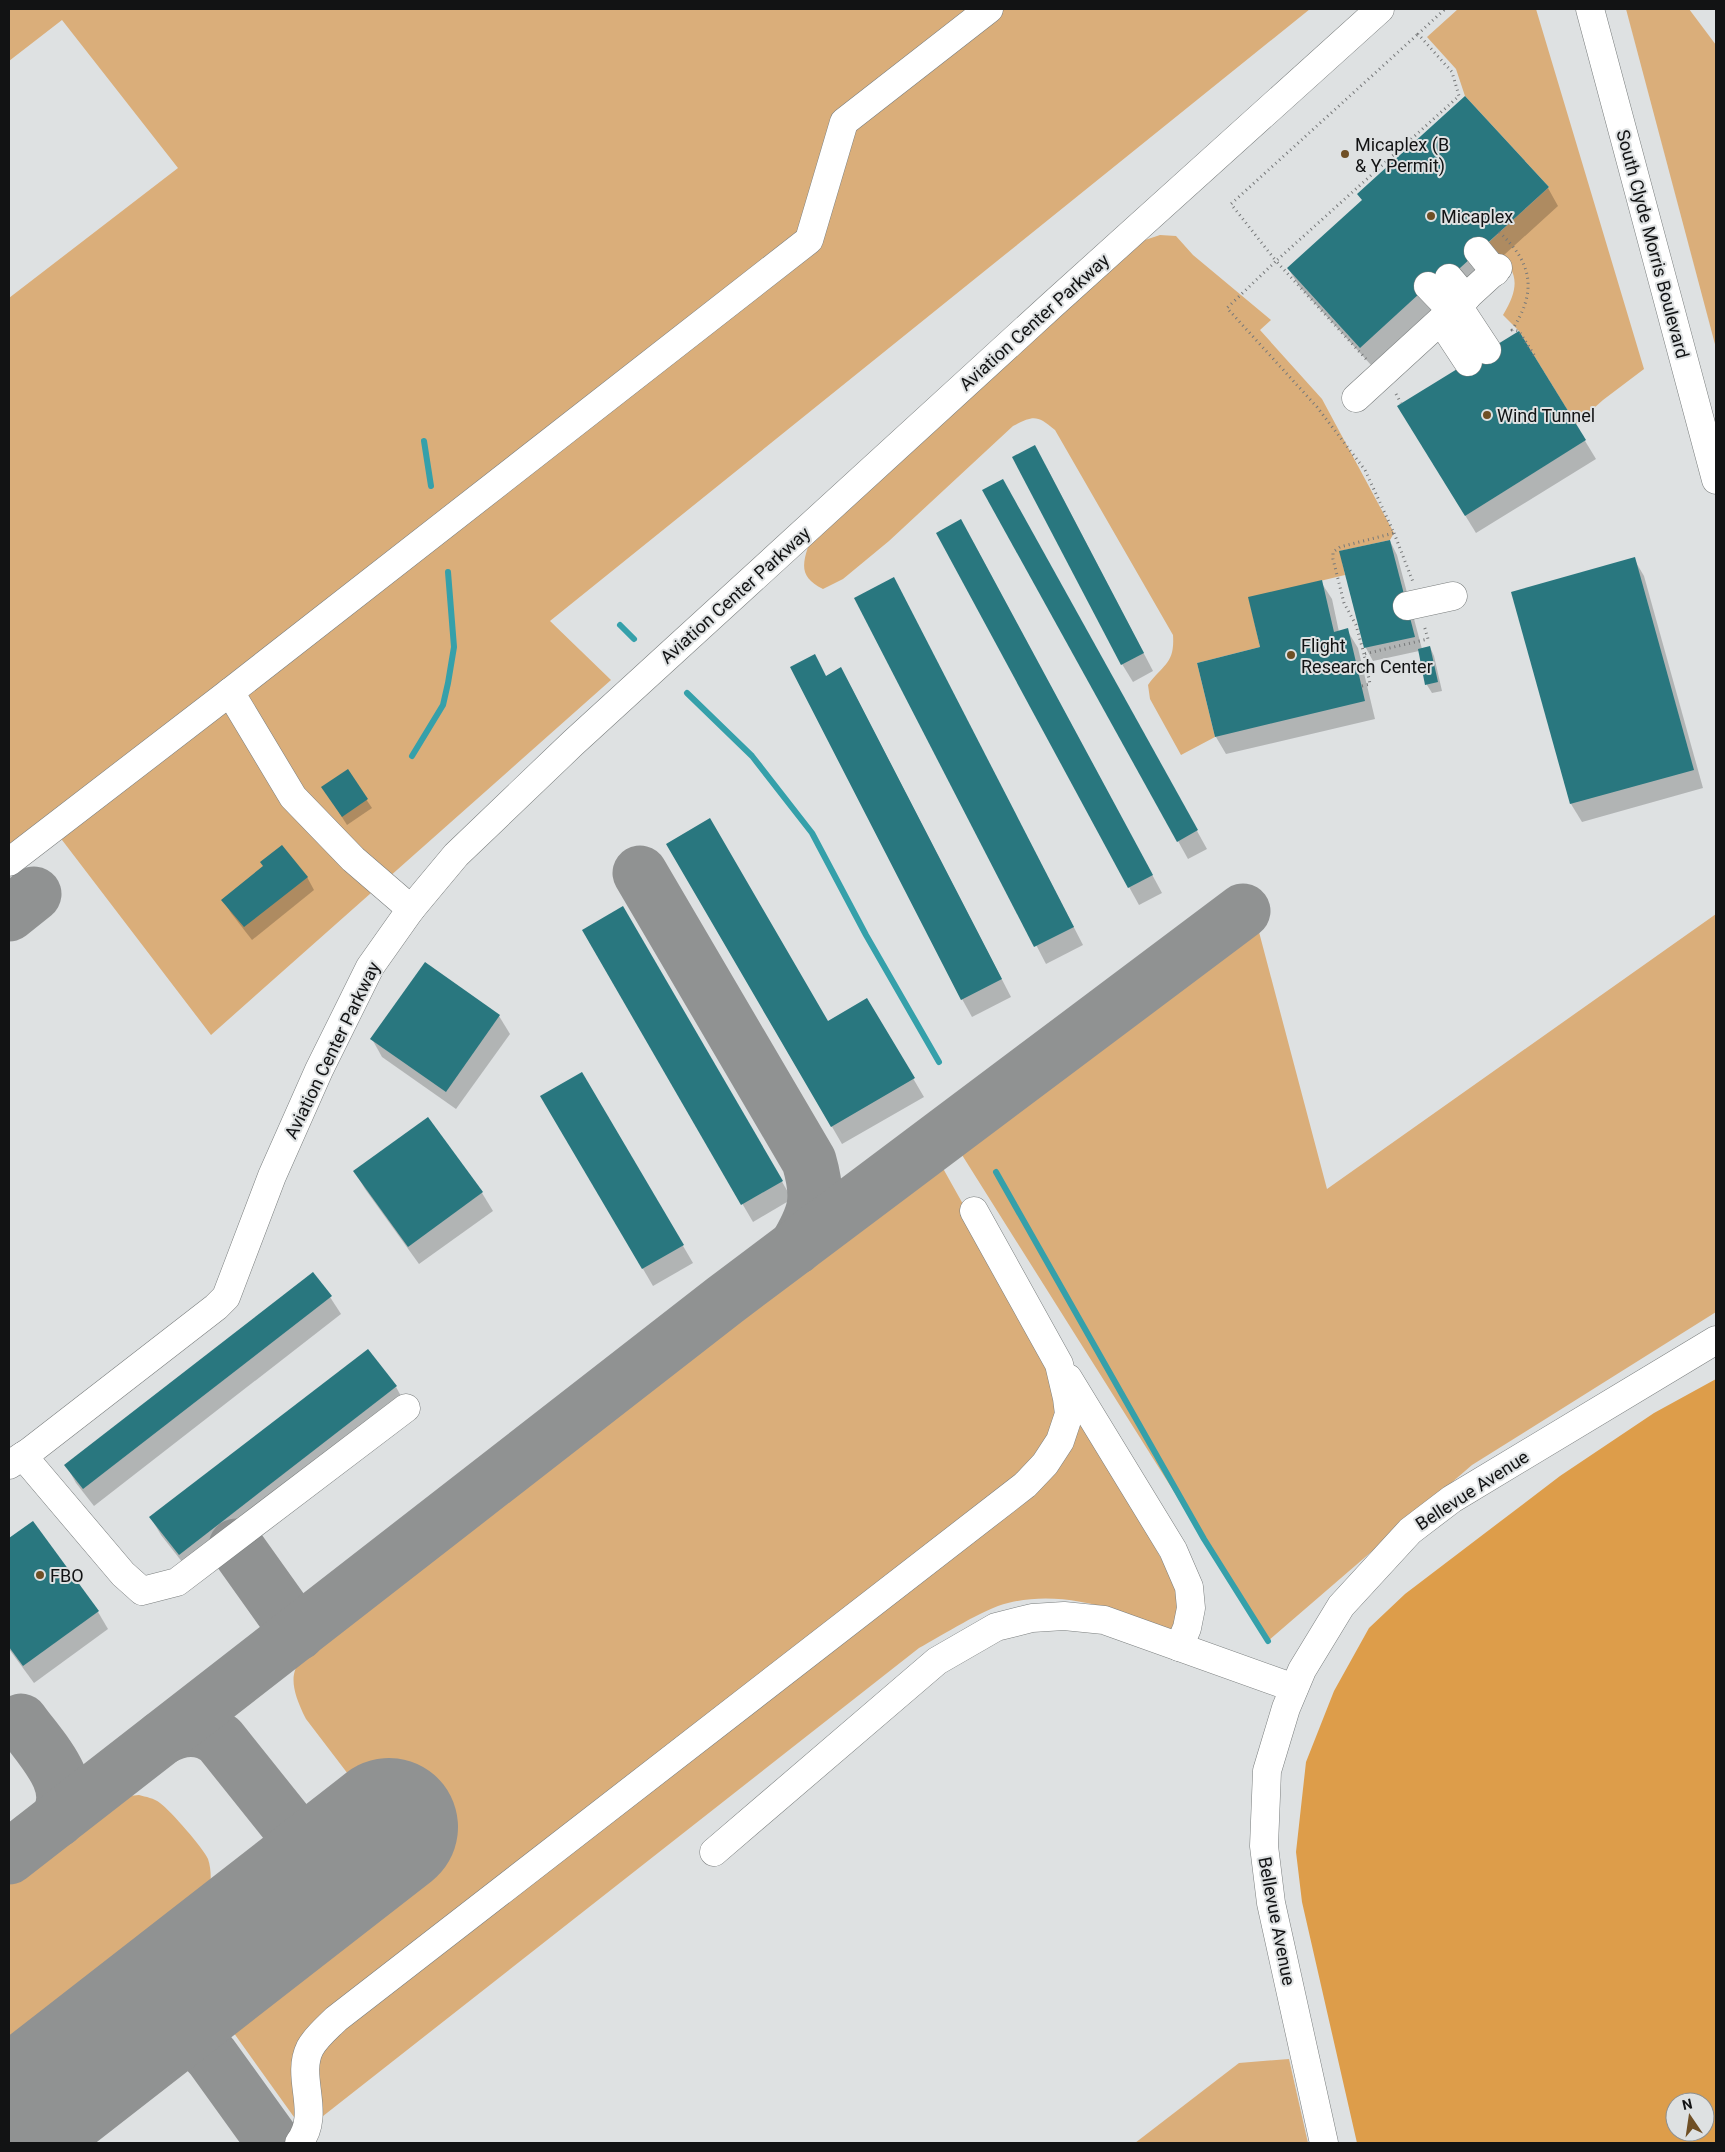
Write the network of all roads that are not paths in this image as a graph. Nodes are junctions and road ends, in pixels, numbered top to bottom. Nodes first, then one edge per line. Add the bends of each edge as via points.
1 (989, 9) edge
2 (1380, 9) edge
3 (1590, 9) edge
4 (1478, 356) dead end
5 (1356, 398) dead end
6 (1716, 480) edge
7 (1453, 596) dead end
8 (1416, 603) road end
9 (230, 692) junction
10 (9, 862) edge
11 (411, 909) junction
12 (974, 1211) dead end
13 (1716, 1340) edge
14 (1060, 1364) junction
15 (406, 1408) dead end
16 (16, 1460) edge
17 (1179, 1647) junction
18 (1294, 1688) junction
19 (714, 1852) dead end
20 (299, 2143) edge
21 (1324, 2143) edge

1 - 9 street via 844,122 809,240
2 - 11 street, Aviation Center Parkway via 572,743 456,855
3 - 6 street, South Clyde Morris Boulevard
4 - 5 street via 1465,285 1382,375
7 - 8 street
9 - 10 street
9 - 11 street via 293,796 352,859
11 - 16 street, Aviation Center Parkway via 370,967 319,1070 272,1176 226,1297
12 - 14 street
13 - 18 street, Bellevue Avenue via 1452,1499 1410,1531 1341,1606
14 - 17 street via 1173,1550 1190,1587 1191,1608
14 - 20 street via 1069,1414 1060,1441 1045,1464 1025,1485 317,2038 309,2049 306,2086 310,2114 304,2137
15 - 16 street via 176,1582 142,1591
17 - 18 street
17 - 19 street via 1104,1620 1032,1618 996,1627 937,1661
18 - 21 street, Bellevue Avenue via 1267,1771 1264,1846 1271,1903

